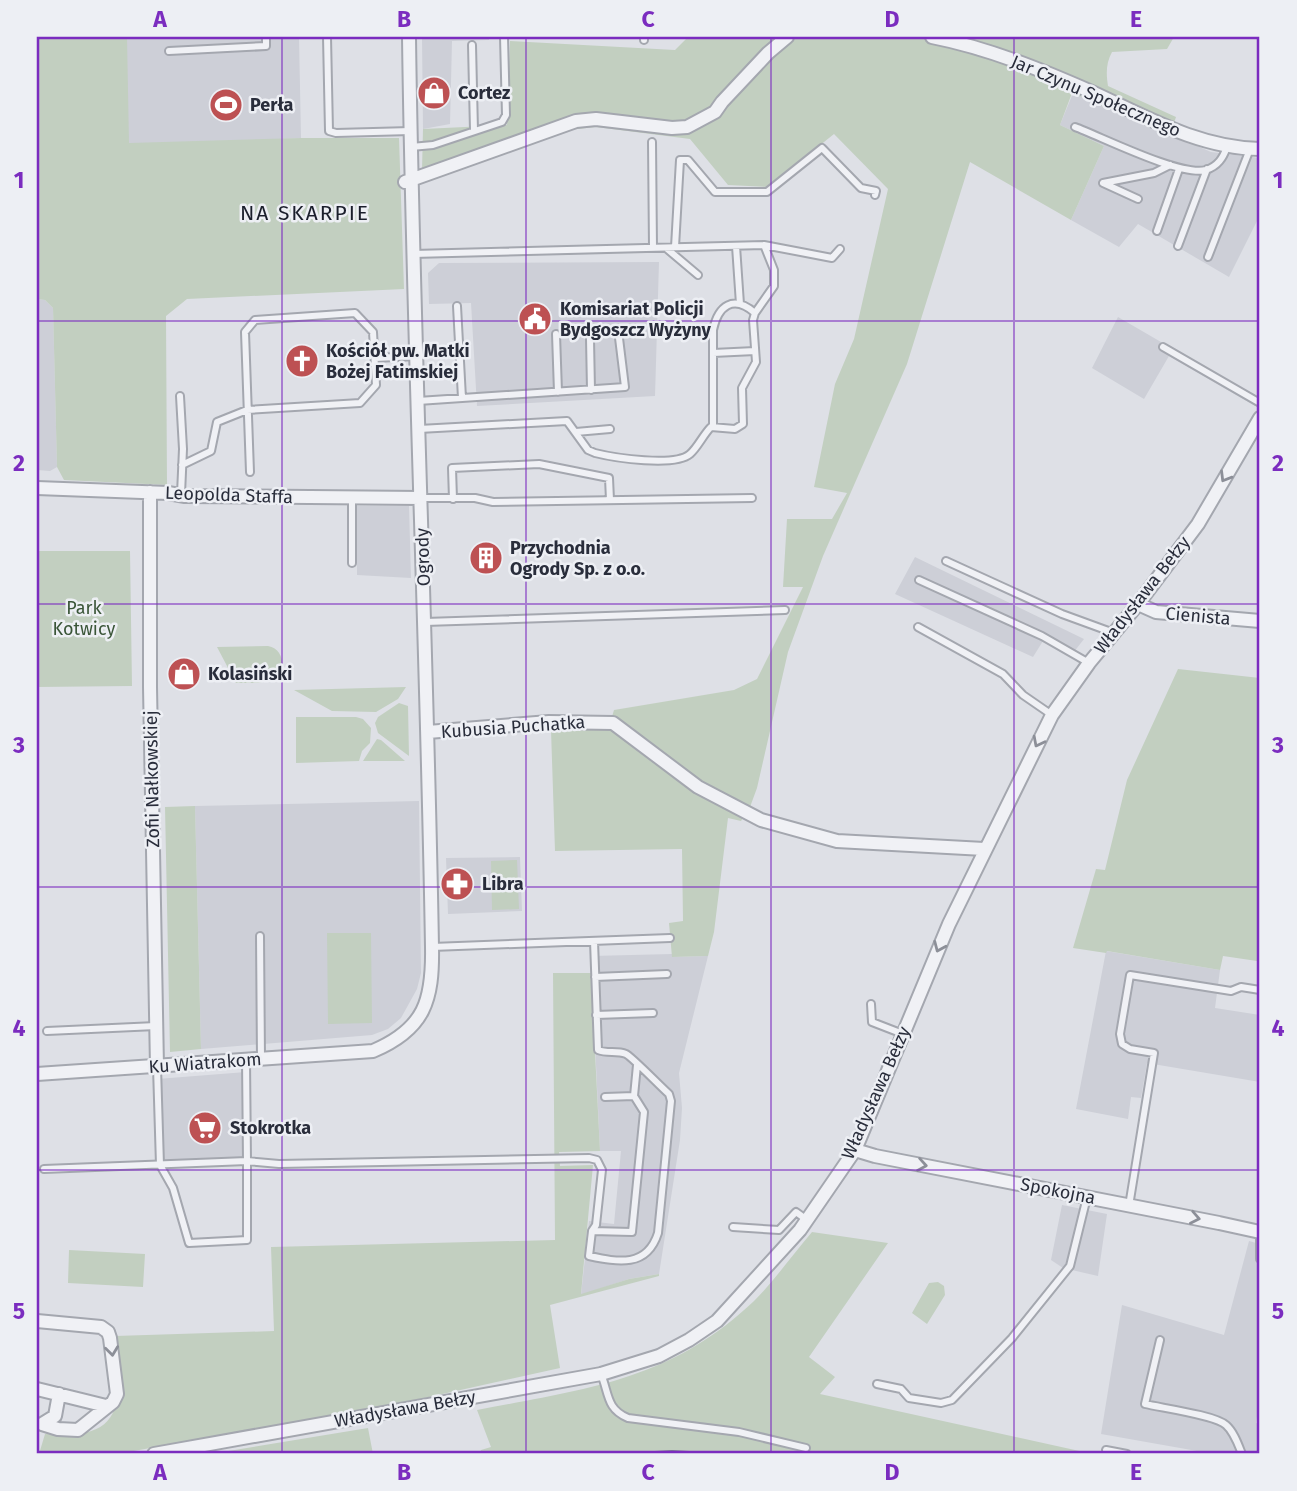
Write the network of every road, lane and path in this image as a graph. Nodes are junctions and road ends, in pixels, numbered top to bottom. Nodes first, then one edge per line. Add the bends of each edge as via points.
1 (265, 37) edge
2 (327, 37) edge
3 (409, 37) edge
4 (504, 37) edge
5 (787, 37) edge
6 (932, 37) edge
7 (472, 45) dead end
8 (169, 51) dead end
9 (1075, 127) dead end
10 (411, 131) junction
11 (474, 131) junction
12 (652, 142) dead end
13 (411, 147) junction
14 (1227, 147) junction
15 (1255, 149) edge
16 (1170, 165) junction
17 (1179, 169) junction
18 (1208, 169) junction
19 (408, 181) junction
20 (875, 195) dead end
21 (1138, 199) dead end
22 (1157, 231) dead end
23 (764, 245) junction
24 (736, 246) junction
25 (1178, 246) dead end
26 (675, 247) junction
27 (653, 248) junction
28 (666, 248) junction
29 (840, 249) dead end
30 (413, 254) junction
31 (1208, 257) dead end
32 (698, 275) dead end
33 (740, 304) junction
34 (457, 306) dead end
35 (755, 313) junction
36 (556, 334) dead end
37 (619, 338) dead end
38 (590, 339) dead end
39 (1163, 347) dead end
40 (755, 351) junction
41 (713, 353) junction
42 (417, 356) junction
43 (375, 358) junction
44 (591, 390) junction
45 (558, 392) junction
46 (180, 396) dead end
47 (462, 398) junction
48 (418, 401) junction
49 (1260, 403) edge
50 (247, 411) junction
51 (1260, 418) edge
52 (713, 427) junction
53 (419, 429) junction
54 (610, 429) dead end
55 (576, 432) junction
56 (182, 465) junction
57 (250, 472) dead end
58 (37, 488) edge
59 (150, 492) junction
60 (181, 494) junction
61 (352, 498) junction
62 (421, 498) junction
63 (752, 498) dead end
64 (453, 499) junction
65 (610, 500) junction
66 (946, 561) dead end
67 (352, 563) dead end
68 (919, 580) dead end
69 (1138, 604) junction
70 (785, 610) dead end
71 (1260, 621) edge
72 (425, 622) junction
73 (918, 627) dead end
74 (1114, 633) junction
75 (1089, 663) junction
76 (1052, 715) junction
77 (428, 732) junction
78 (984, 849) junction
79 (260, 936) dead end
80 (670, 938) dead end
81 (593, 941) junction
82 (432, 947) junction
83 (667, 974) dead end
84 (595, 977) junction
85 (1260, 990) edge
86 (871, 1004) dead end
87 (653, 1013) dead end
88 (596, 1016) junction
89 (156, 1026) junction
90 (47, 1031) dead end
91 (903, 1034) junction
92 (373, 1051) joint
93 (261, 1059) junction
94 (246, 1060) junction
95 (637, 1065) junction
96 (157, 1067) junction
97 (37, 1074) edge
98 (634, 1096) junction
99 (605, 1097) dead end
100 (855, 1150) junction
101 (247, 1161) junction
102 (160, 1165) junction
103 (44, 1170) dead end
104 (1087, 1197) junction
105 (1129, 1206) junction
106 (807, 1220) junction
107 (733, 1227) dead end
108 (592, 1231) junction
109 (1260, 1232) edge
110 (1260, 1238) edge
111 (1260, 1259) edge
112 (37, 1321) edge
113 (1160, 1340) dead end
114 (601, 1374) junction
115 (877, 1384) dead end
116 (37, 1389) edge
117 (58, 1394) junction
118 (106, 1406) junction
119 (40, 1424) edge
120 (806, 1448) dead end
121 (1106, 1450) dead end
122 (154, 1454) edge
123 (1127, 1454) edge
124 (1242, 1454) edge

1 - 8 lane via 266,46
2 - 10 lane via 329,131
3 - 10 street, Ogrody
4 - 11 lane via 506,115 502,122
5 - 19 street via 715,112 687,127 576,121
6 - 14 street, Jar Czynu Społecznego via 1006,57 1194,138
7 - 11 lane
9 - 16 lane
10 - 13 street, Ogrody
11 - 13 lane
12 - 27 lane
13 - 19 street, Ogrody
14 - 15 street, Jar Czynu Społecznego
14 - 18 lane via 1222,161
15 - 31 lane
16 - 17 lane
16 - 21 lane via 1154,173 1102,183
17 - 18 lane
17 - 22 lane
18 - 25 lane
19 - 30 street, Ogrody
20 - 26 lane via 876,191 861,188 822,148 767,192 715,192 688,160 680,160
23 - 24 lane
23 - 29 lane via 832,258
23 - 35 lane via 774,270 774,286
24 - 26 lane
24 - 33 lane
26 - 28 lane
27 - 28 lane
27 - 30 lane
28 - 32 lane
30 - 42 street, Ogrody
33 - 35 lane
33 - 41 lane via 723,308 716,317
34 - 47 lane
35 - 40 lane
36 - 45 lane
37 - 44 lane via 625,387
38 - 44 lane
39 - 49 lane
40 - 41 lane
40 - 52 lane via 755,367 742,388 743,424 735,429
41 - 52 lane
42 - 43 lane
42 - 48 street, Ogrody
43 - 50 lane via 376,385 360,403
43 - 50 lane via 373,332 355,313 256,320 244,332
44 - 45 lane
45 - 47 lane
46 - 56 lane
47 - 48 lane
48 - 53 street, Ogrody
50 - 56 lane via 217,422 211,451
50 - 57 lane
51 -> 69 street, Władysława Bełzy via 1198,524
52 - 55 lane via 688,456 669,461 595,453
53 - 55 lane via 566,421
53 - 62 street, Ogrody
54 - 55 lane
56 - 60 lane
58 - 59 street, Leopolda Staffa
59 - 60 street, Leopolda Staffa
59 - 89 street, Zofii Nałkowskiej
60 - 61 street, Leopolda Staffa
61 - 62 street, Leopolda Staffa
61 - 67 lane
62 - 64 lane
62 - 72 street, Ogrody
63 - 65 lane
64 - 65 lane
64 - 65 lane via 452,468 538,464 608,478
66 - 74 lane
68 - 75 lane via 1042,636
69 - 71 street, Cienista via 1156,612
69 - 74 street, Władysława Bełzy
70 - 72 lane
72 - 77 street, Ogrody
73 - 76 lane via 1003,674
74 - 75 street, Władysława Bełzy
75 - 76 street, Władysława Bełzy
76 -> 78 street, Władysława Bełzy
77 - 78 street, Kubusia Puchatka via 550,722 613,723 698,787 761,820 837,841
77 - 82 street, Ogrody
78 -> 91 street, Władysława Bełzy
79 - 93 lane
80 - 81 lane
81 - 82 lane
81 - 84 lane
82 - 92 street, Ogrody via 431,988 417,1020 404,1035
83 - 84 lane
84 - 88 lane
85 - 105 lane via 1241,987 1231,991 1130,975 1122,1044 1154,1053
86 - 91 lane via 872,1023
87 - 88 lane
88 - 95 lane via 598,1050 623,1052
89 - 90 lane
89 - 96 street, Zofii Nałkowskiej
91 - 100 street, Władysława Bełzy
92 - 93 street, Ku Wiatrakom
93 - 94 street, Ku Wiatrakom
94 - 96 street, Ku Wiatrakom
94 - 101 lane
95 - 98 lane
95 - 108 lane via 671,1101 658,1233 646,1254 627,1261 589,1256
96 - 97 street, Ku Wiatrakom
96 - 102 lane
98 - 99 lane
98 - 108 lane via 645,1112 632,1232
100 -> 104 street, Spokojna
100 - 106 street, Władysława Bełzy
101 - 102 lane
101 - 102 lane via 247,1240 189,1243 173,1188
101 - 108 lane via 589,1158 597,1160 602,1170
102 - 103 lane
104 - 105 street, Spokojna
104 - 115 lane via 1070,1266 1012,1338 952,1400 941,1403 909,1398 901,1389
105 -> 109 street, Spokojna
106 - 107 lane via 796,1212 779,1230
106 - 114 street, Władysława Bełzy via 717,1321 659,1356
110 - 111 lane
112 -> 118 street via 101,1327 108,1332 117,1394
113 - 124 lane via 1145,1404 1226,1424
114 - 120 lane via 613,1408 628,1418 739,1432
114 - 122 street, Władysława Bełzy
116 - 117 street
117 - 118 street
117 - 119 street via 54,1416
118 - 119 street via 79,1430
121 - 123 lane

